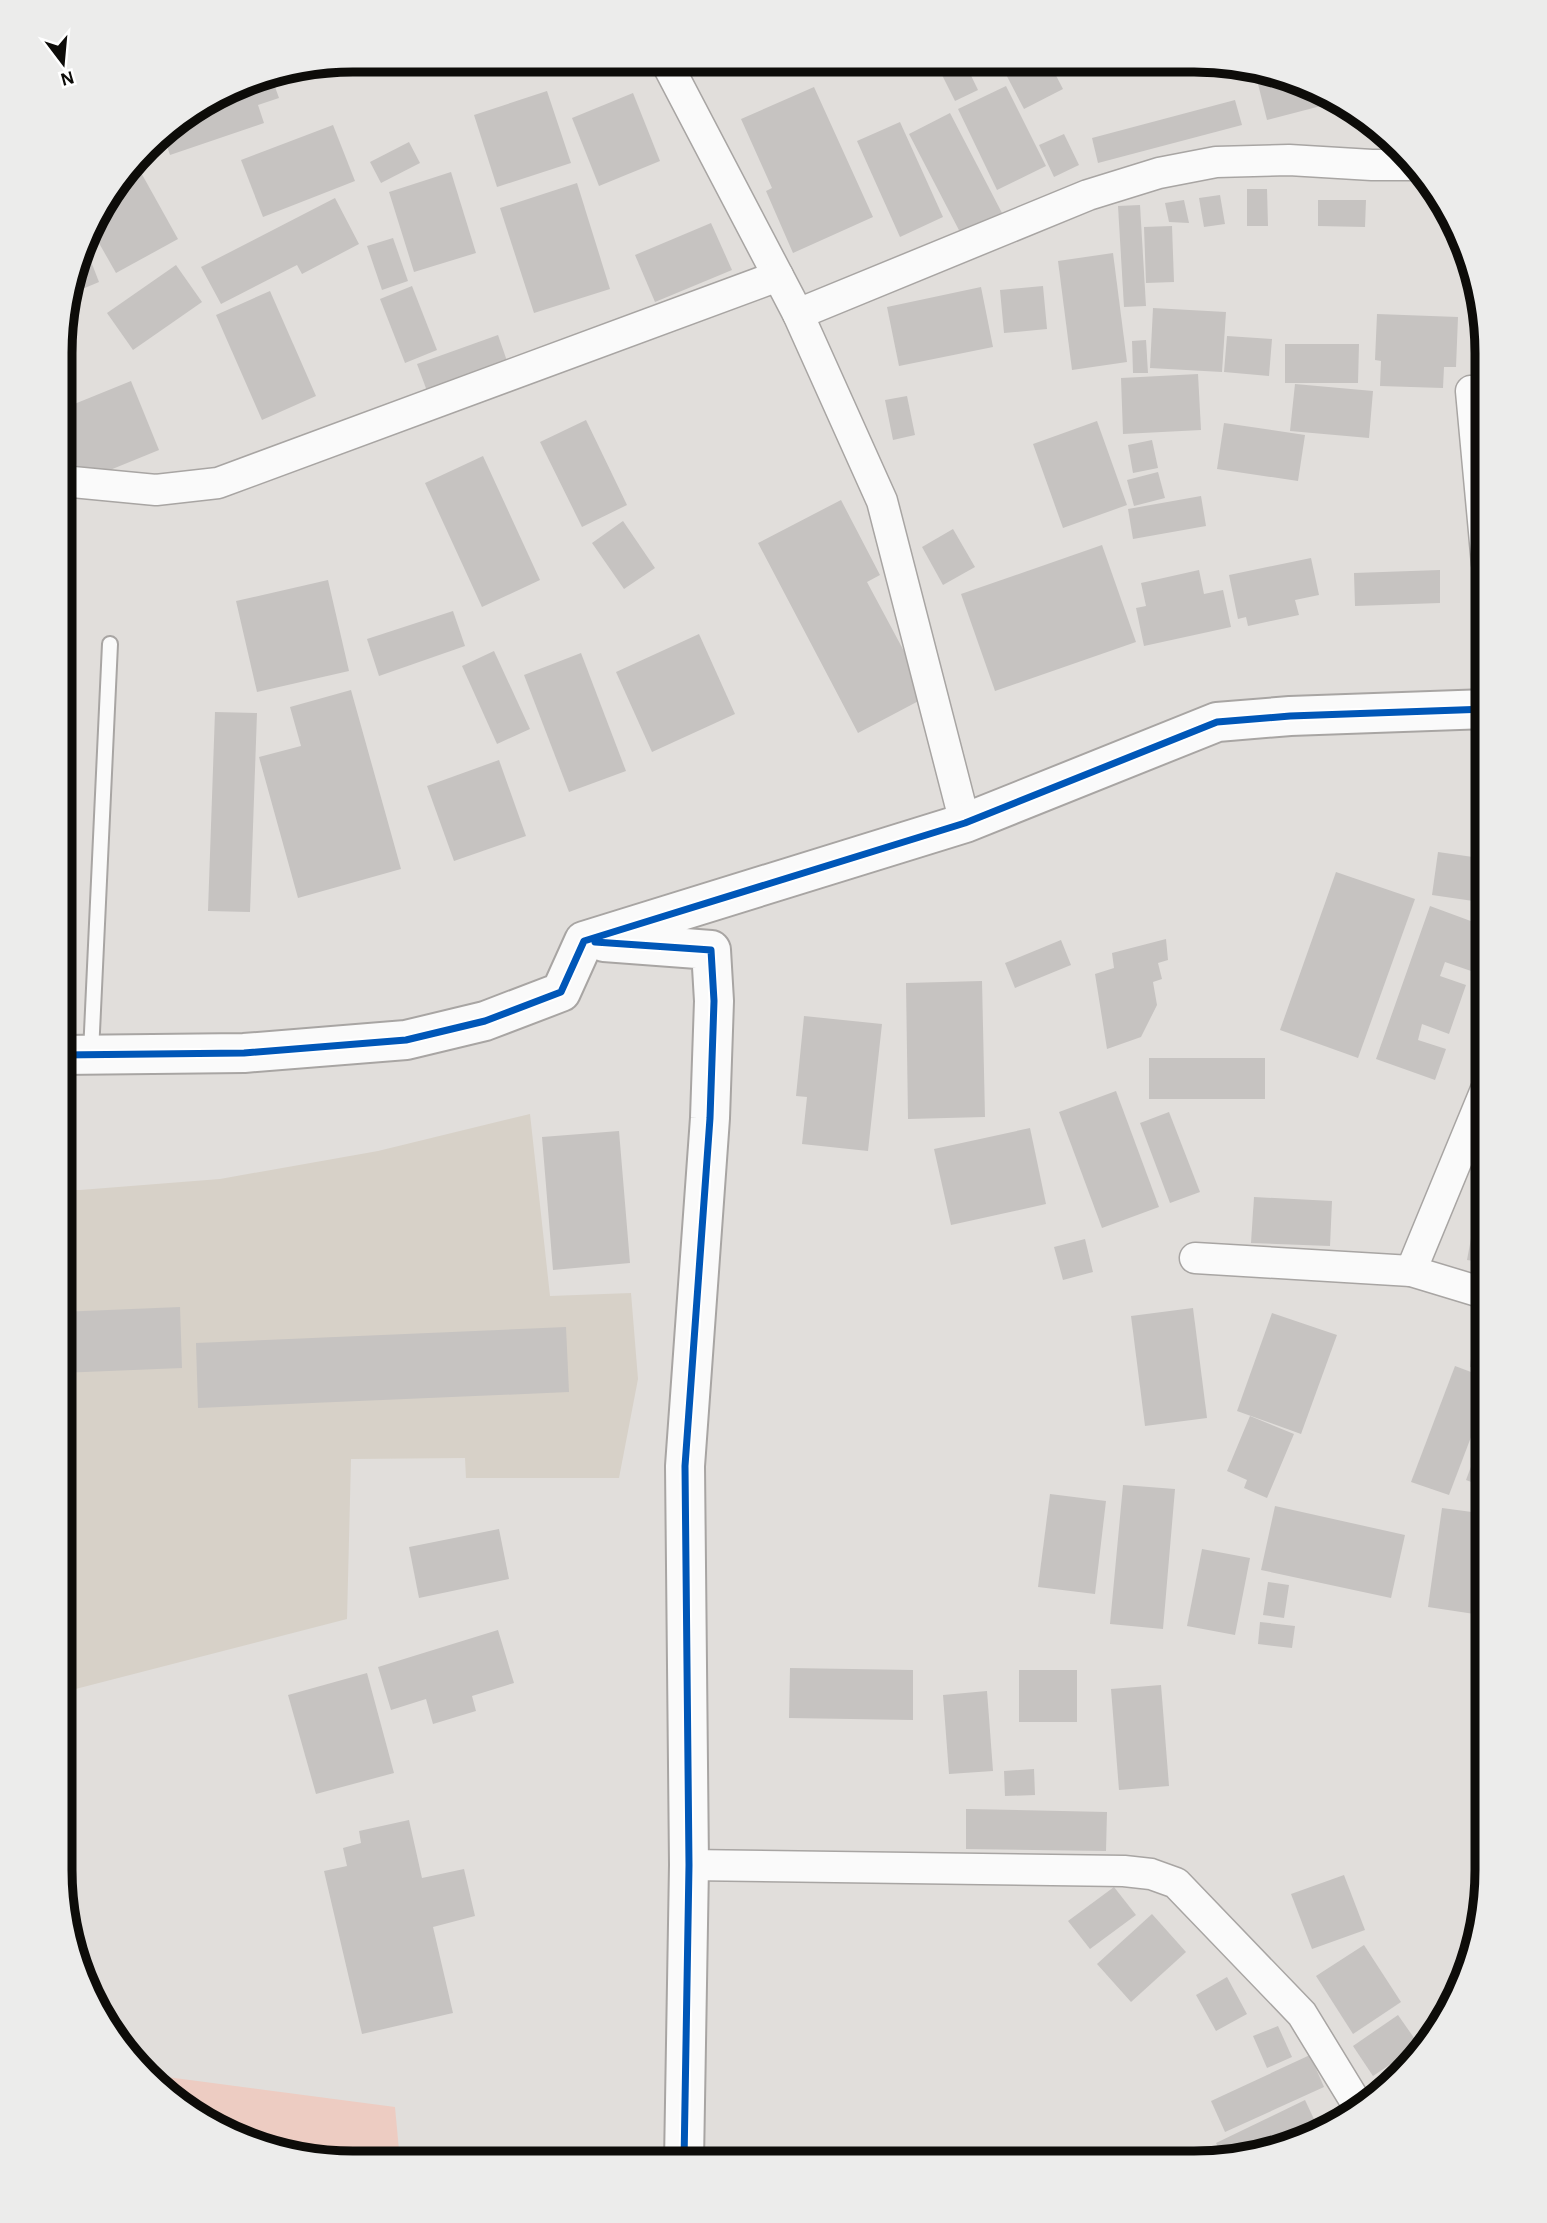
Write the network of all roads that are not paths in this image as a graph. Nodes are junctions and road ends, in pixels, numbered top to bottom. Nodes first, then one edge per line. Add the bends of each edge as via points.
1 (671, 72) edge
2 (1404, 165) edge
3 (778, 276) junction
4 (798, 314) junction
5 (1471, 391) dead end
6 (1475, 434) edge
7 (72, 482) edge
8 (110, 644) dead end
9 (1475, 709) edge
10 (965, 823) junction
11 (584, 941) junction
12 (76, 1055) edge
13 (1475, 1116) edge
14 (1195, 1258) dead end
15 (1411, 1271) junction
16 (1475, 1290) edge
17 (689, 1865) junction
18 (1355, 2100) edge
19 (684, 2151) edge

1 - 3 street
2 - 4 street via 1216,162 1159,173 1088,195
3 - 4 street
3 - 7 street via 218,483 156,490
4 - 10 street via 883,501
5 - 6 street
8 - 12 lane
9 - 10 street via 1217,722
10 - 11 street
11 - 12 street via 561,992 485,1021 406,1040 244,1053
11 - 17 street via 710,950 714,1001 710,1118 685,1466
13 - 15 street
14 - 15 street
15 - 16 street
17 - 18 street via 1151,1874 1176,1883 1302,2014
17 - 19 street

